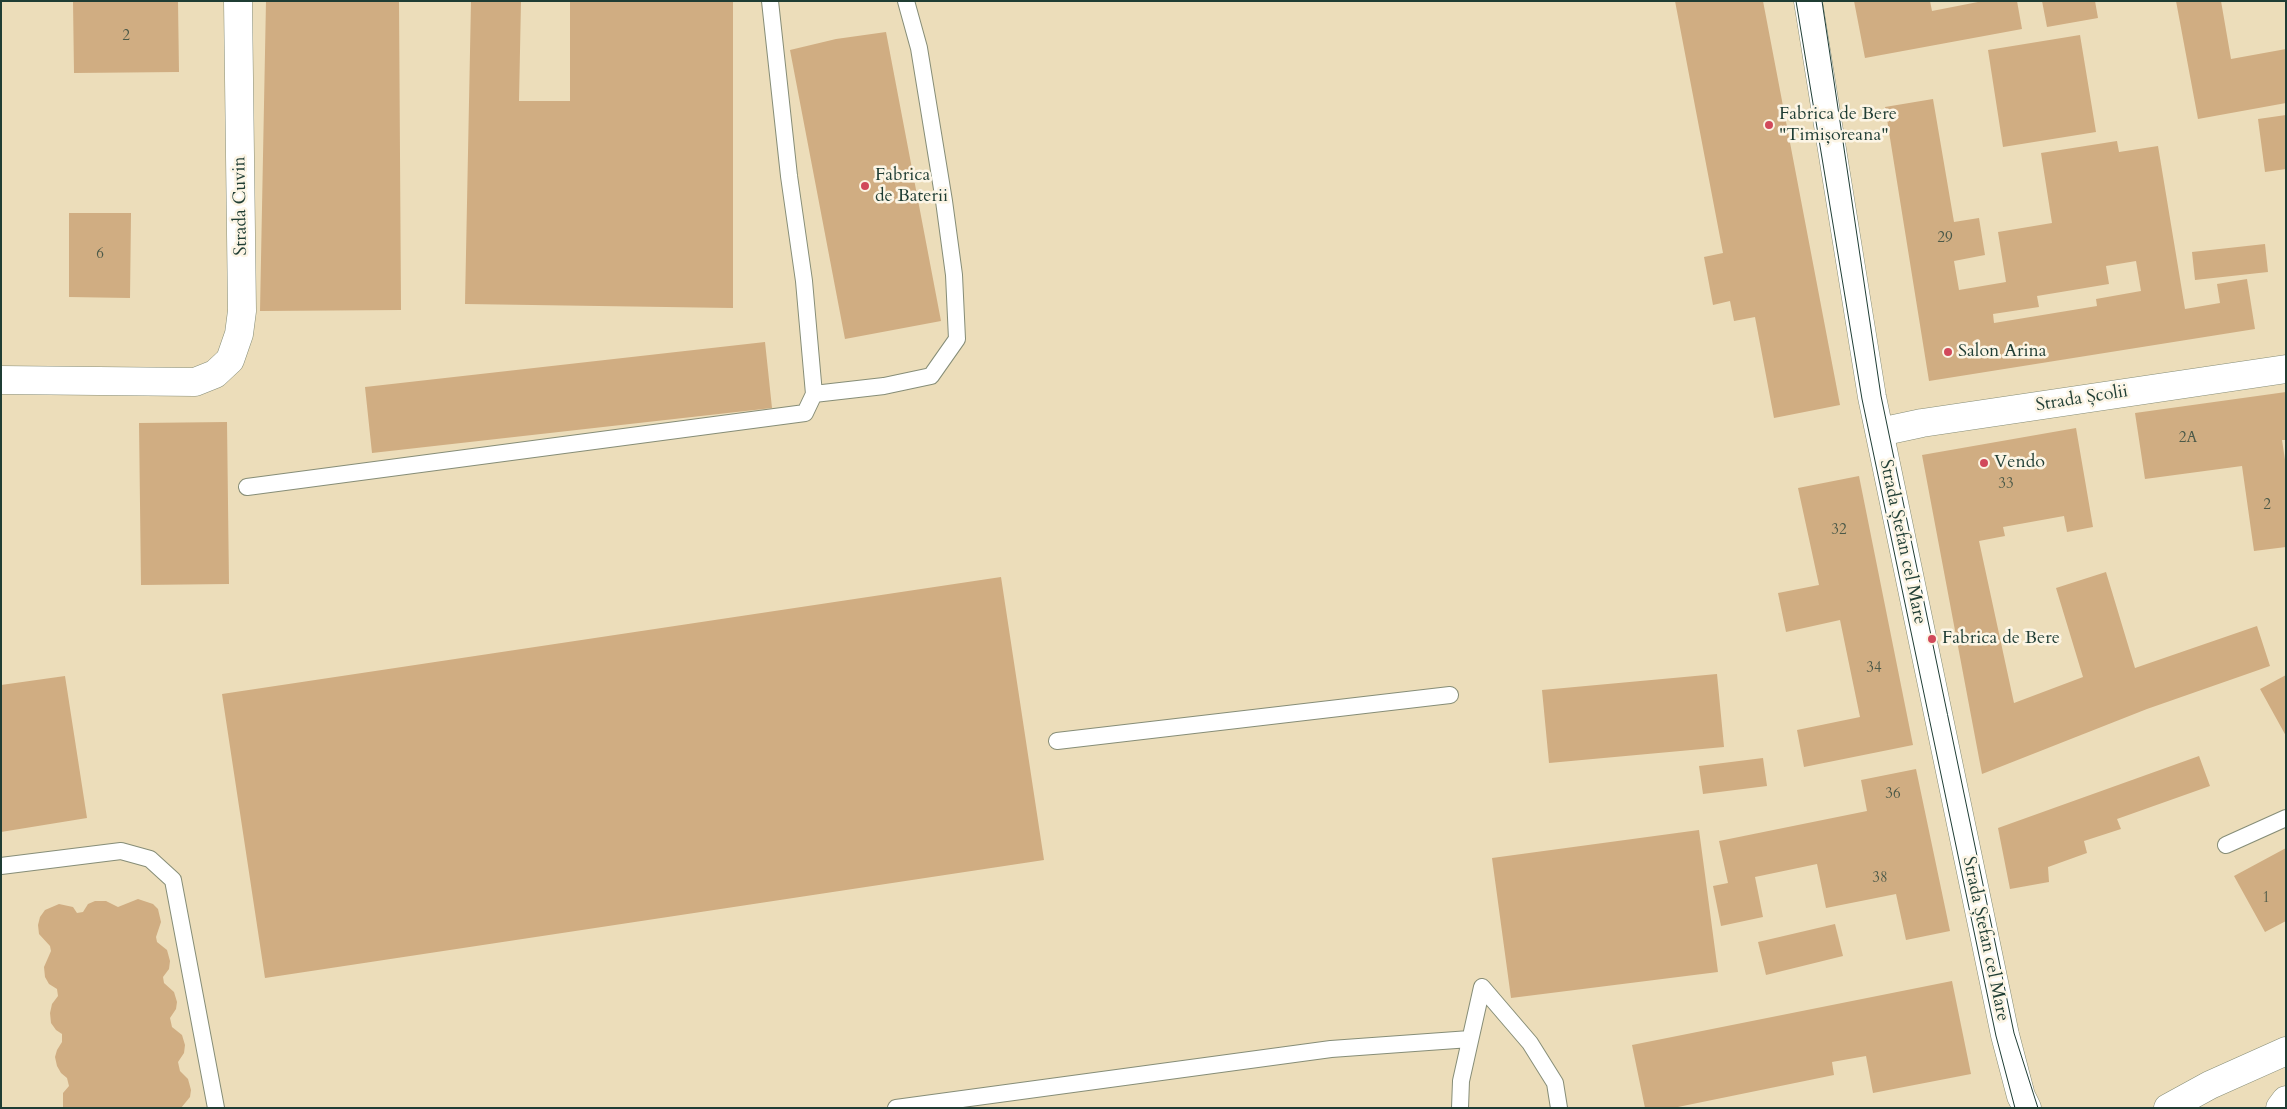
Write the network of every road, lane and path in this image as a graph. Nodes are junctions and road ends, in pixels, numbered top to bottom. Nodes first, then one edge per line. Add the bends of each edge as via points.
1 (238, 1) edge
2 (770, 1) edge
3 (906, 1) edge
4 (1808, 1) edge
5 (2286, 369) edge
6 (1, 380) edge
7 (814, 394) junction
8 (1880, 432) junction
9 (247, 487) dead end
10 (1450, 695) dead end
11 (1057, 742) dead end
12 (2286, 818) edge
13 (2226, 845) dead end
14 (1, 866) edge
15 (1470, 1039) junction
16 (2286, 1051) edge
17 (2286, 1100) edge
18 (216, 1108) edge
19 (896, 1108) edge
20 (1460, 1108) edge
21 (1559, 1108) edge
22 (2026, 1108) edge
23 (2168, 1108) edge
24 (2280, 1108) edge

1 - 6 street, Strada Cuvin via 241,324 237,344 227,364 207,378 189,382
2 - 7 lane via 804,281
3 - 7 lane via 919,48 944,201 954,275 957,339 931,376 884,386
4 - 8 street, Strada Ștefan cel Mare
5 - 8 street, Strada Școlii
7 - 9 lane via 805,413
8 - 22 street, Strada Ștefan cel Mare via 2005,1035
10 - 11 lane
12 - 13 lane
14 - 18 lane via 121,851 150,859 173,880
15 - 19 lane via 1331,1049
15 - 20 lane via 1460,1081
15 - 21 lane via 1482,987 1530,1043 1555,1083
16 - 23 street
17 - 24 street

